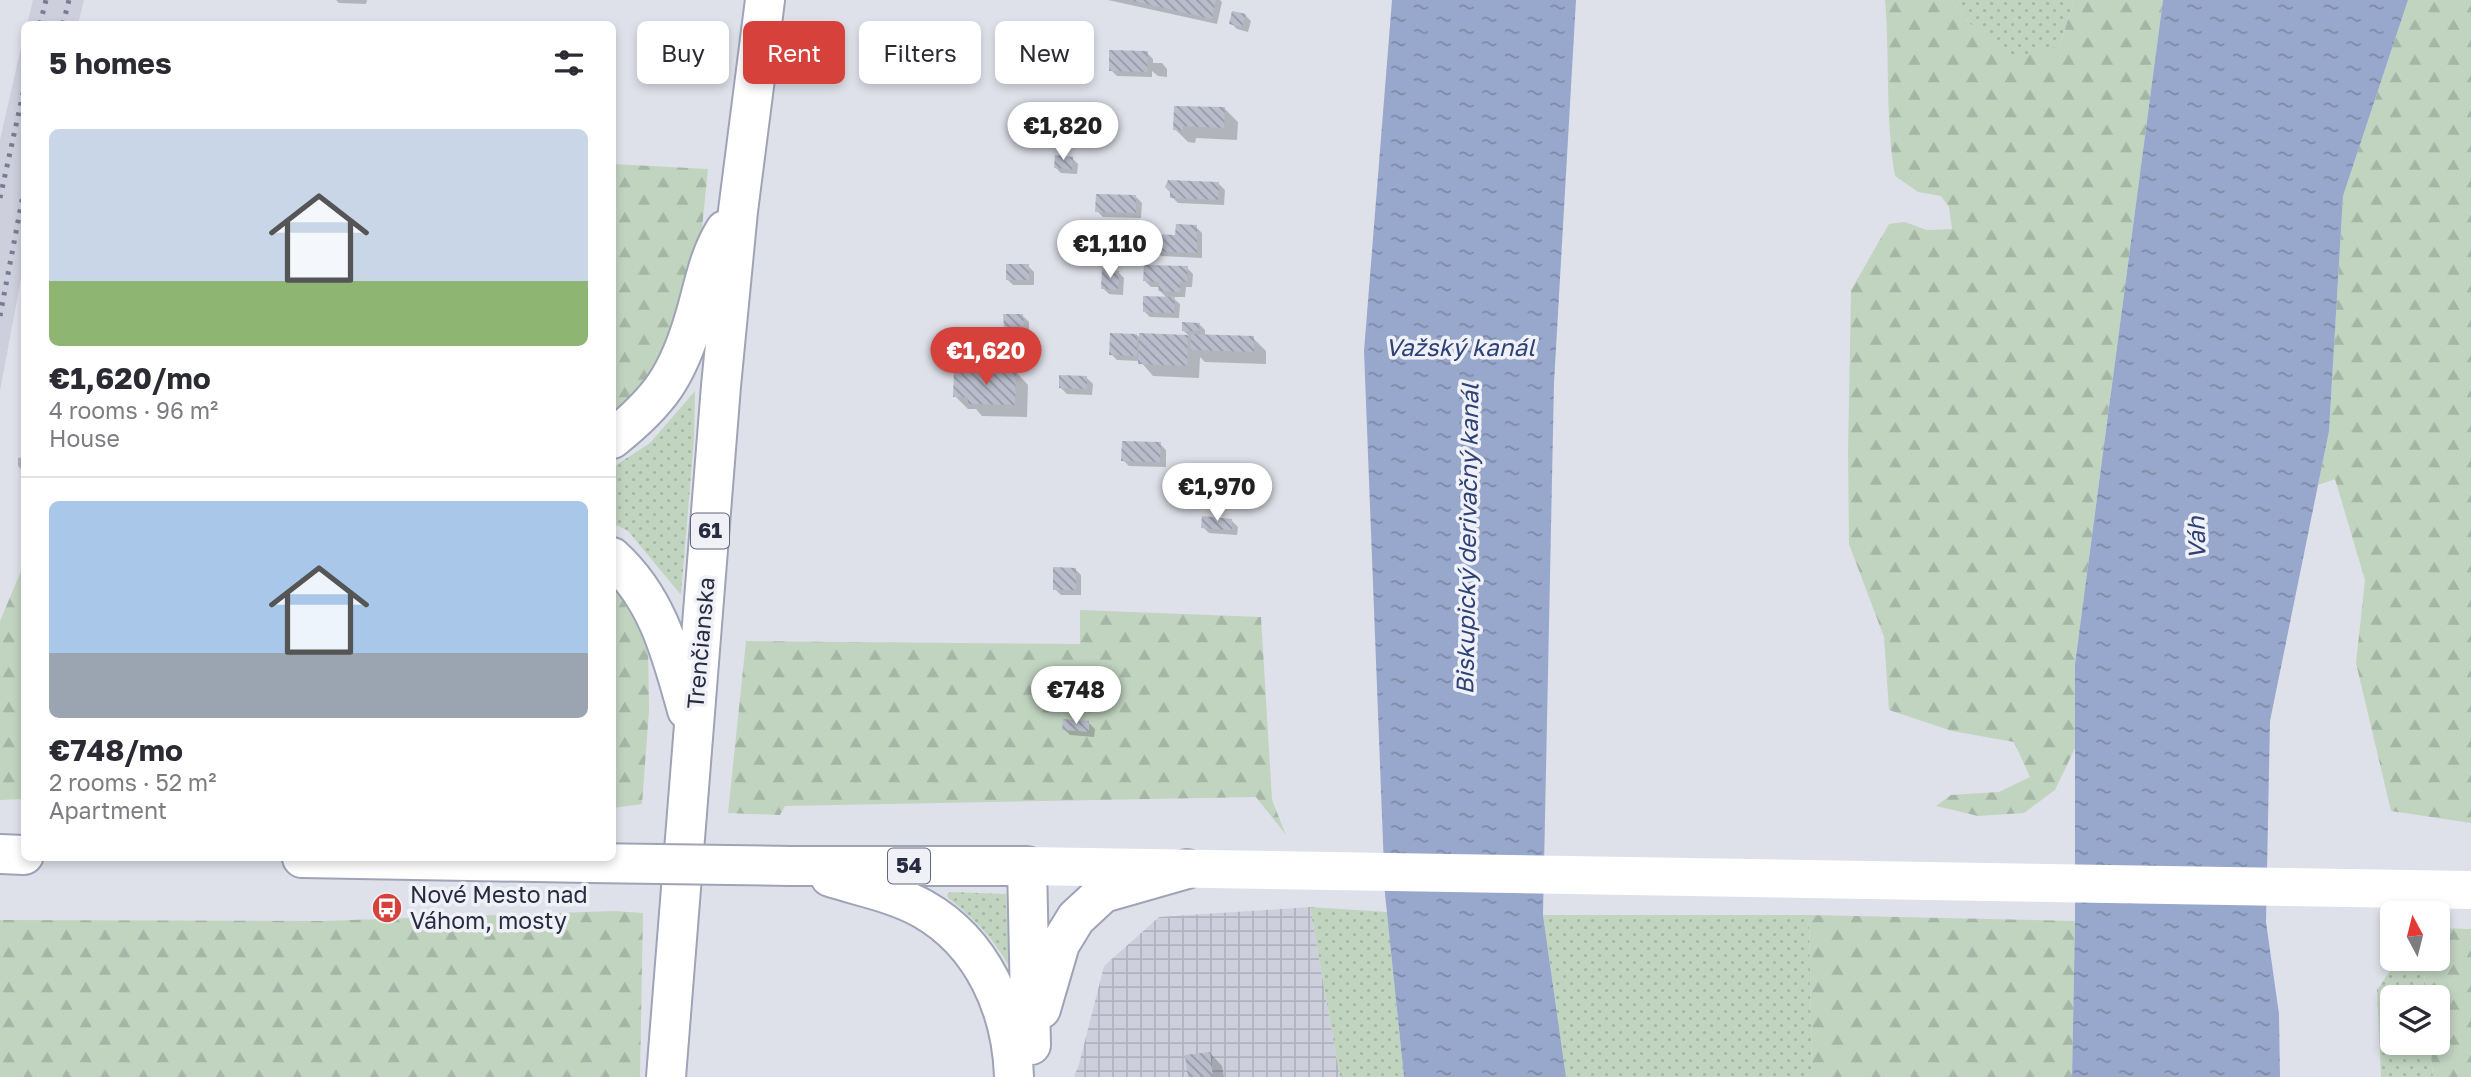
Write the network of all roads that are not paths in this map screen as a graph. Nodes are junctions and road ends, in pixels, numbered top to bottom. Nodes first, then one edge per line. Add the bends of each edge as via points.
1 (765, 0) edge
2 (738, 211) junction
3 (616, 435) edge
4 (616, 561) edge
5 (694, 733) junction
6 (0, 854) edge
7 (21, 855) edge
8 (534, 861) edge
9 (792, 866) junction
10 (1027, 866) junction
11 (1186, 869) junction
12 (2471, 890) edge
13 (673, 991) junction
14 (1023, 1066) edge
15 (666, 1077) edge
16 (693, 1077) edge

1 - 2 main road, Trenčianska / 61
2 - 3 main road via 709,259 680,363 654,401
2 - 5 main road, Trenčianska / 61
4 - 5 main road via 646,598 667,640
5 - 13 main road, Trenčianska / 61
6 - 7 main road
8 - 9 main road, 54, bridge
9 - 10 main road, 54
9 - 14 main road via 905,900 967,942 985,968
10 - 11 main road
10 - 14 main road
11 - 12 main road
11 - 14 main road via 1103,893 1076,918 1060,944
13 - 15 main road, Trenčianska / 61
13 - 16 main road

